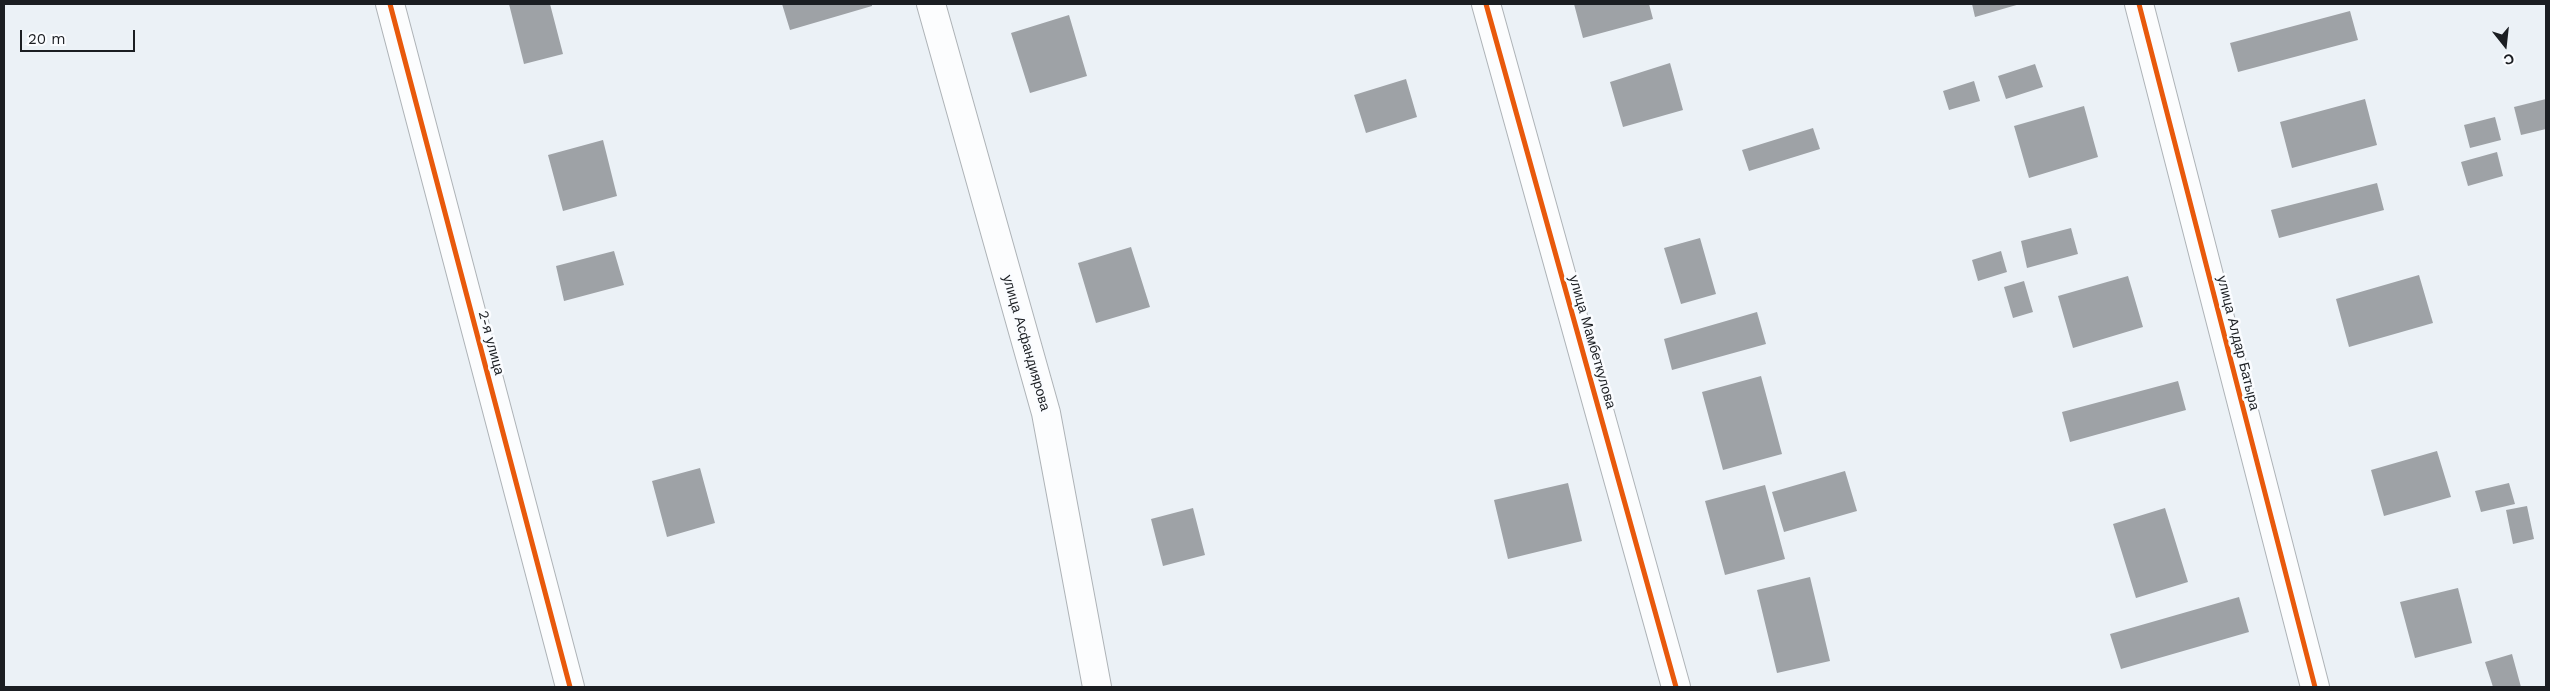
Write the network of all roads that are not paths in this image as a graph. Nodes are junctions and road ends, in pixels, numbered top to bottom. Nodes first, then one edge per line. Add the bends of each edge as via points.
1 (390, 4) edge
2 (931, 4) edge
3 (1486, 4) edge
4 (2139, 4) edge
5 (570, 687) edge
6 (1097, 687) edge
7 (1676, 687) edge
8 (2315, 687) edge

1 - 5 street, 2-я улица
2 - 6 street, улица Асфандиярова via 1046,413
3 - 7 street, улица Мамбеткулова
4 - 8 street, улица Алдар Батыра

